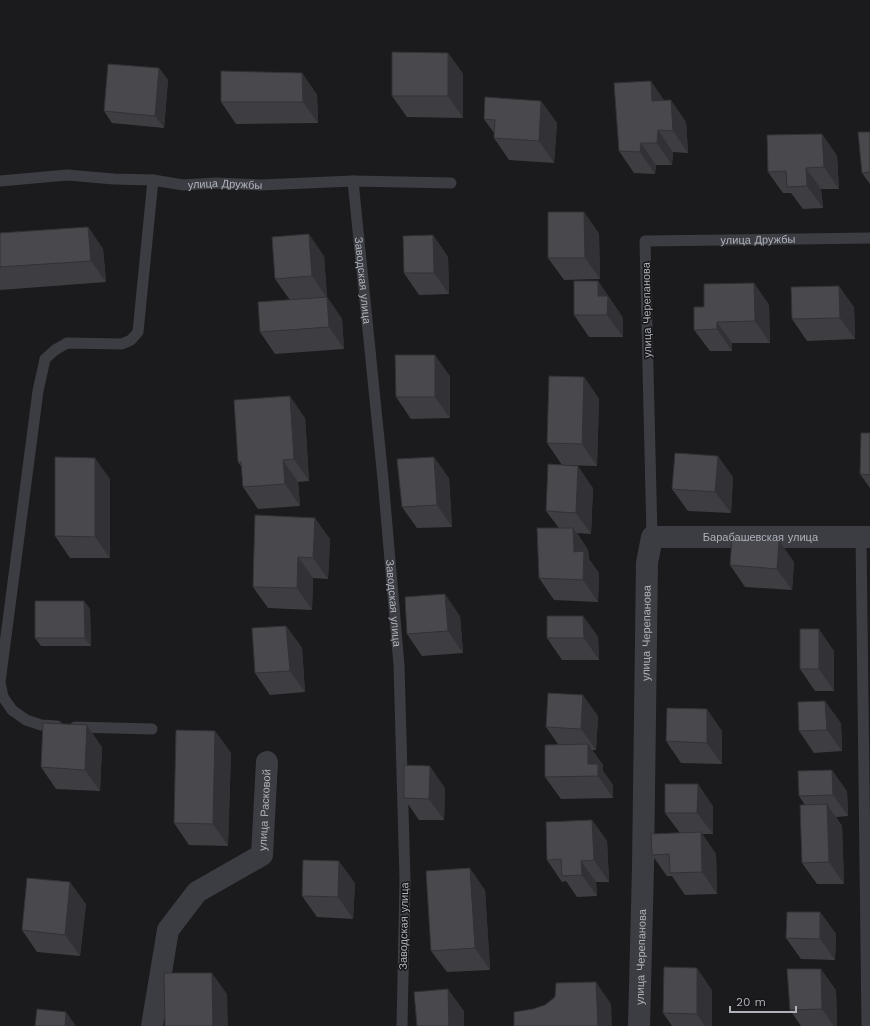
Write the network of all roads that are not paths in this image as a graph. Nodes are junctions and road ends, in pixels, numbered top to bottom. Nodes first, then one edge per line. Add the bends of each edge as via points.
1 (153, 180) junction
2 (0, 181) edge
3 (353, 181) junction
4 (451, 183) dead end
5 (870, 238) edge
6 (645, 241) joint
7 (652, 537) junction
8 (866, 537) edge
9 (152, 730) dead end
10 (267, 762) dead end
11 (152, 1026) edge
12 (402, 1026) edge
13 (639, 1026) edge
14 (867, 1026) edge

1 - 2 lane, улица Дружбы via 67,175
1 - 3 lane, улица Дружбы via 183,185
1 - 9 lane via 138,332 131,340 122,344 67,343 45,359 37,399 0,682 3,697 12,710 26,720 41,725
3 - 4 lane, улица Дружбы
3 - 12 lane, Заводская улица via 399,665 405,880
5 - 6 lane, улица Дружбы
6 - 7 lane, улица Черепанова
7 - 8 street, Барабашевская улица
7 - 13 street, улица Черепанова via 647,563
8 - 14 lane
10 - 11 street, улица Расковой via 262,855 197,892 168,930

